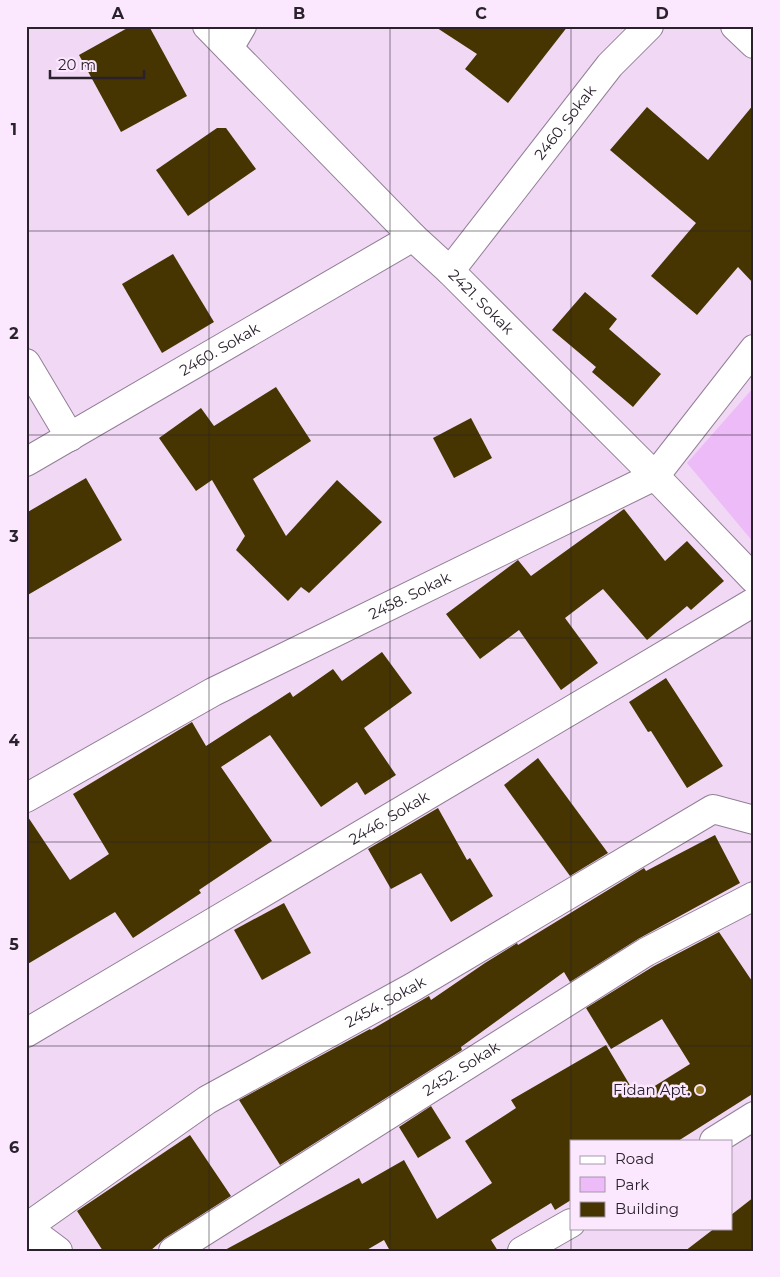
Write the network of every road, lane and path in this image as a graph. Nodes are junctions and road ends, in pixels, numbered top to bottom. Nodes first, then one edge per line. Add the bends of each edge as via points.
1 (207, 26) edge
2 (649, 26) edge
3 (735, 26) edge
4 (236, 37) edge
5 (754, 44) edge
6 (413, 236) junction
7 (450, 270) junction
8 (754, 349) edge
9 (26, 363) edge
10 (70, 437) junction
11 (26, 462) edge
12 (655, 476) junction
13 (754, 579) edge
14 (754, 602) edge
15 (26, 798) edge
16 (754, 820) edge
17 (754, 896) edge
18 (26, 1033) edge
19 (754, 1116) edge
20 (716, 1140) edge
21 (570, 1224) edge
22 (27, 1227) edge
23 (30, 1251) edge
24 (58, 1251) edge
25 (173, 1251) edge
26 (522, 1251) edge

1 - 4 street, 2421. Sokak
2 - 7 street, 2460. Sokak via 610,65
3 - 5 street
4 - 6 street, 2421. Sokak
6 - 7 street, 2421. Sokak
6 - 10 street, 2460. Sokak
7 - 12 street, 2421. Sokak
8 - 12 street, 2458. Sokak
9 - 10 street
10 - 11 street, 2460. Sokak
12 - 13 street, 2421. Sokak
12 - 15 street, 2458. Sokak via 213,692
14 - 18 street, 2446. Sokak
16 - 22 street, 2454. Sokak via 713,809 413,987 207,1100
17 - 25 street, 2452. Sokak via 646,952
19 - 20 street
21 - 26 street
22 - 23 street
22 - 24 street

